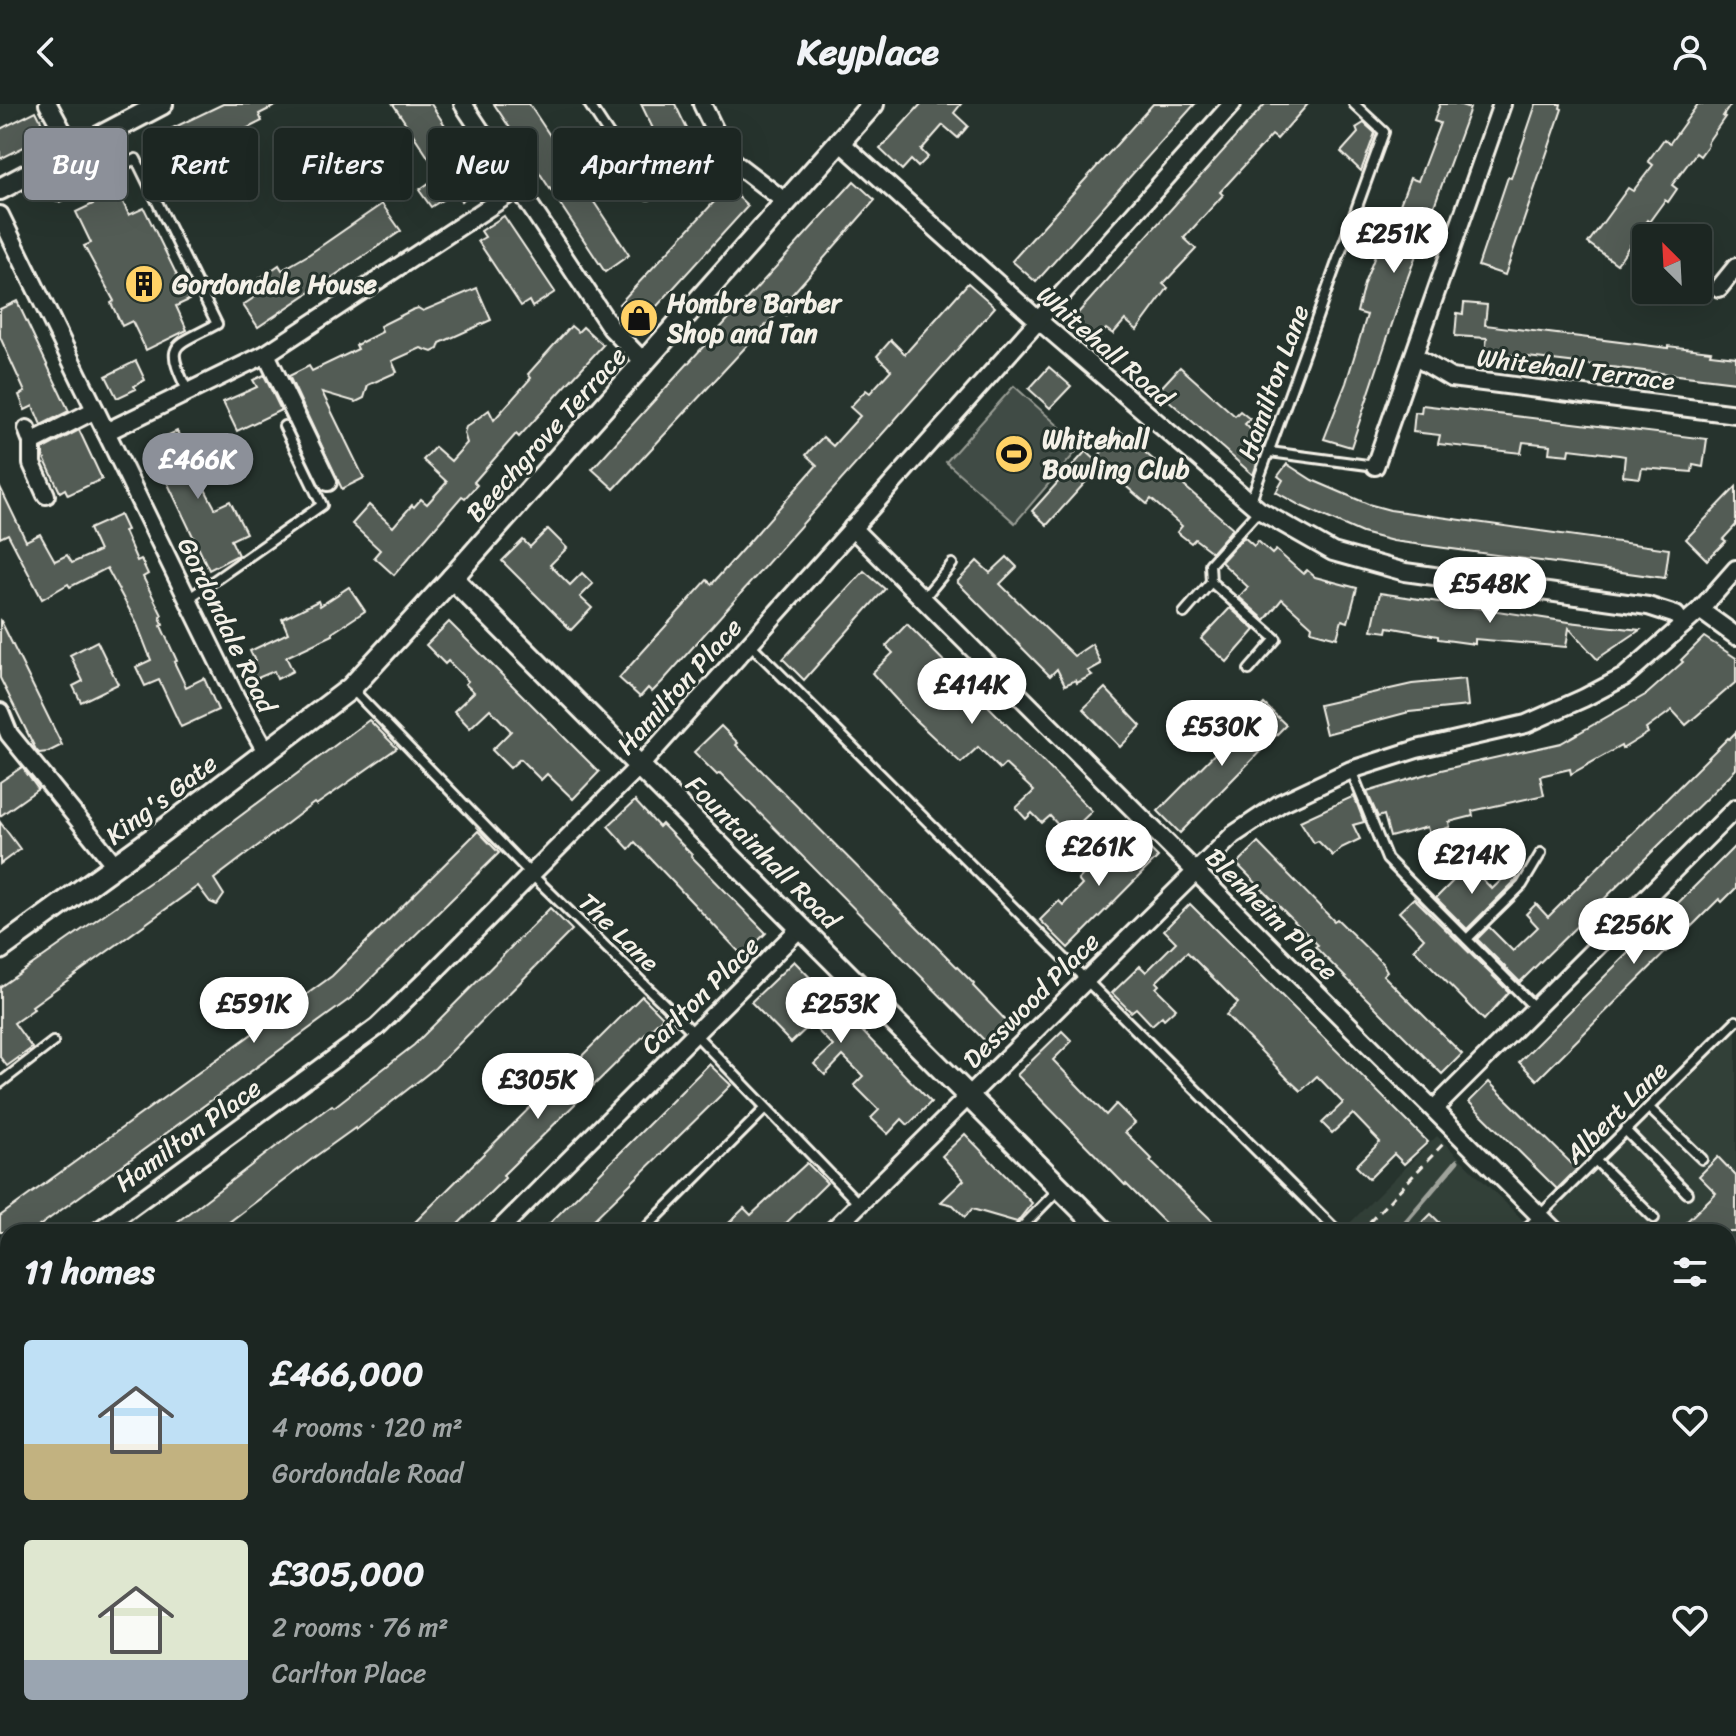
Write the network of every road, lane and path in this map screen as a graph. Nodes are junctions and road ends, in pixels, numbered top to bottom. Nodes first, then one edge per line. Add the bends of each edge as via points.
1 (48, 104) edge
2 (162, 104) edge
3 (463, 104) edge
4 (589, 104) edge
5 (702, 104) edge
6 (1232, 104) edge
7 (1354, 104) edge
8 (1502, 104) edge
9 (866, 106) edge
10 (61, 128) edge
11 (116, 128) edge
12 (479, 128) edge
13 (605, 128) edge
14 (714, 128) edge
15 (840, 142) junction
16 (127, 163) edge
17 (741, 168) edge
18 (24, 176) edge
19 (0, 189) edge
20 (500, 200) edge
21 (526, 200) edge
22 (787, 203) junction
23 (0, 215) edge
24 (1736, 267) edge
25 (1719, 288) dead end
26 (1038, 320) junction
27 (266, 354) junction
28 (1414, 356) junction
29 (644, 362) junction
30 (188, 393) junction
31 (95, 410) junction
32 (1736, 414) edge
33 (284, 426) dead end
34 (106, 432) junction
35 (1270, 452) junction
36 (1375, 466) joint
37 (328, 482) dead end
38 (46, 495) dead end
39 (1254, 507) junction
40 (852, 528) junction
41 (952, 564) dead end
42 (1736, 569) edge
43 (452, 578) junction
44 (1211, 582) junction
45 (187, 599) junction
46 (922, 599) junction
47 (1700, 610) junction
48 (1184, 613) dead end
49 (1683, 625) junction
50 (1736, 636) edge
51 (750, 644) junction
52 (1249, 670) dead end
53 (351, 688) junction
54 (0, 712) edge
55 (5, 735) edge
56 (267, 753) junction
57 (640, 766) junction
58 (1351, 770) junction
59 (1736, 808) edge
60 (1541, 853) dead end
61 (115, 865) junction
62 (1196, 871) junction
63 (532, 875) junction
64 (801, 927) junction
65 (1467, 939) junction
66 (0, 949) edge
67 (1086, 978) junction
68 (1535, 1008) junction
69 (1736, 1021) edge
70 (1728, 1029) junction
71 (695, 1034) junction
72 (1736, 1036) edge
73 (53, 1042) dead end
74 (0, 1083) edge
75 (969, 1095) junction
76 (1649, 1108) junction
77 (765, 1109) junction
78 (1434, 1109) junction
79 (1456, 1130) junction
80 (1625, 1130) junction
81 (1702, 1159) dead end
82 (1595, 1160) junction
83 (1061, 1187) junction
84 (1687, 1193) dead end
85 (859, 1204) junction
86 (1539, 1216) junction
87 (1654, 1218) dead end
88 (108, 1224) edge
89 (505, 1224) edge
90 (650, 1224) edge
91 (839, 1224) edge
92 (1025, 1224) edge
93 (1096, 1224) edge
94 (1330, 1224) edge
95 (1368, 1224) edge
96 (1531, 1224) edge
97 (1548, 1224) edge

1 - 10 street
2 - 11 street
3 - 12 street
4 - 13 lane
5 - 14 street
6 - 26 street, Hamilton Place
7 - 35 lane, Hamilton Lane via 1384,132
8 - 28 street
9 - 15 street, Beechgrove Terrace
15 - 22 street, Beechgrove Terrace
15 - 26 street, Whitehall Road
16 - 30 lane via 136,159 217,324 173,353
17 - 22 street
18 - 19 street
20 - 27 street
21 - 29 street via 611,328
22 - 29 street, Beechgrove Terrace
23 - 31 street, Gordondale Road
24 - 25 street
26 - 39 street, Whitehall Road
26 - 40 street, Hamilton Place
27 - 30 street
27 - 37 street
28 - 32 street, Whitehall Terrace via 1451,378
28 - 36 street
29 - 43 street, Beechgrove Terrace
30 - 34 street
31 - 34 street, Gordondale Road
31 - 38 street via 29,436 32,464
33 - 45 lane via 322,505
34 - 45 street, Gordondale Road
35 - 36 lane
35 - 39 lane, Hamilton Lane
39 - 44 lane via 1210,564
39 - 49 street, Whitehall Road via 1333,552 1405,572 1648,606 1676,615
40 - 46 street, Blenheim Place
40 - 51 street, Hamilton Place
41 - 46 lane
42 - 47 street, Desswood Place
43 - 53 street, Beechgrove Terrace
43 - 57 street, Fountainhall Road
44 - 48 lane
44 - 52 lane via 1276,639
45 - 56 street, Gordondale Road
46 - 62 street, Blenheim Place
47 - 49 street, Desswood Place
47 - 50 street
49 - 58 street, Desswood Place via 1624,677 1554,713
51 - 57 street, Hamilton Place
51 - 67 lane
53 - 56 street, King's Gate
53 - 63 lane, The Lane
54 - 55 street
55 - 61 street
56 - 61 street, King's Gate
57 - 63 street, Hamilton Place
57 - 64 street, Fountainhall Road
58 - 62 street, Desswood Place via 1281,803 1233,835
58 - 65 lane via 1387,859
59 - 68 street
60 - 65 lane via 1522,885
61 - 66 street, King's Gate
62 - 67 street, Desswood Place
62 - 78 street, Blenheim Place
63 - 71 lane, The Lane
63 - 88 street, Hamilton Place via 377,1027
64 - 71 street, Carlton Place
64 - 75 street, Fountainhall Road
65 - 68 lane
67 - 75 street, Desswood Place
67 - 94 lane
68 - 78 street
69 - 70 lane, Albert Lane
70 - 72 lane
70 - 76 lane, Albert Lane
71 - 77 lane, The Lane
71 - 89 street, Carlton Place
73 - 74 lane
75 - 83 street, Fountainhall Road
75 - 85 street, Desswood Place
76 - 80 lane, Albert Lane
76 - 81 lane
77 - 85 lane, The Lane
77 - 90 lane
78 - 79 street, Blenheim Place
79 - 86 street, Blenheim Place
79 - 95 path
80 - 82 lane, Albert Lane
80 - 84 lane
82 - 86 lane, Albert Lane
82 - 87 lane
83 - 92 lane
83 - 93 street, Fountainhall Road
85 - 91 street, Desswood Place
86 - 96 lane, Albert Lane
86 - 97 street, Blenheim Place

